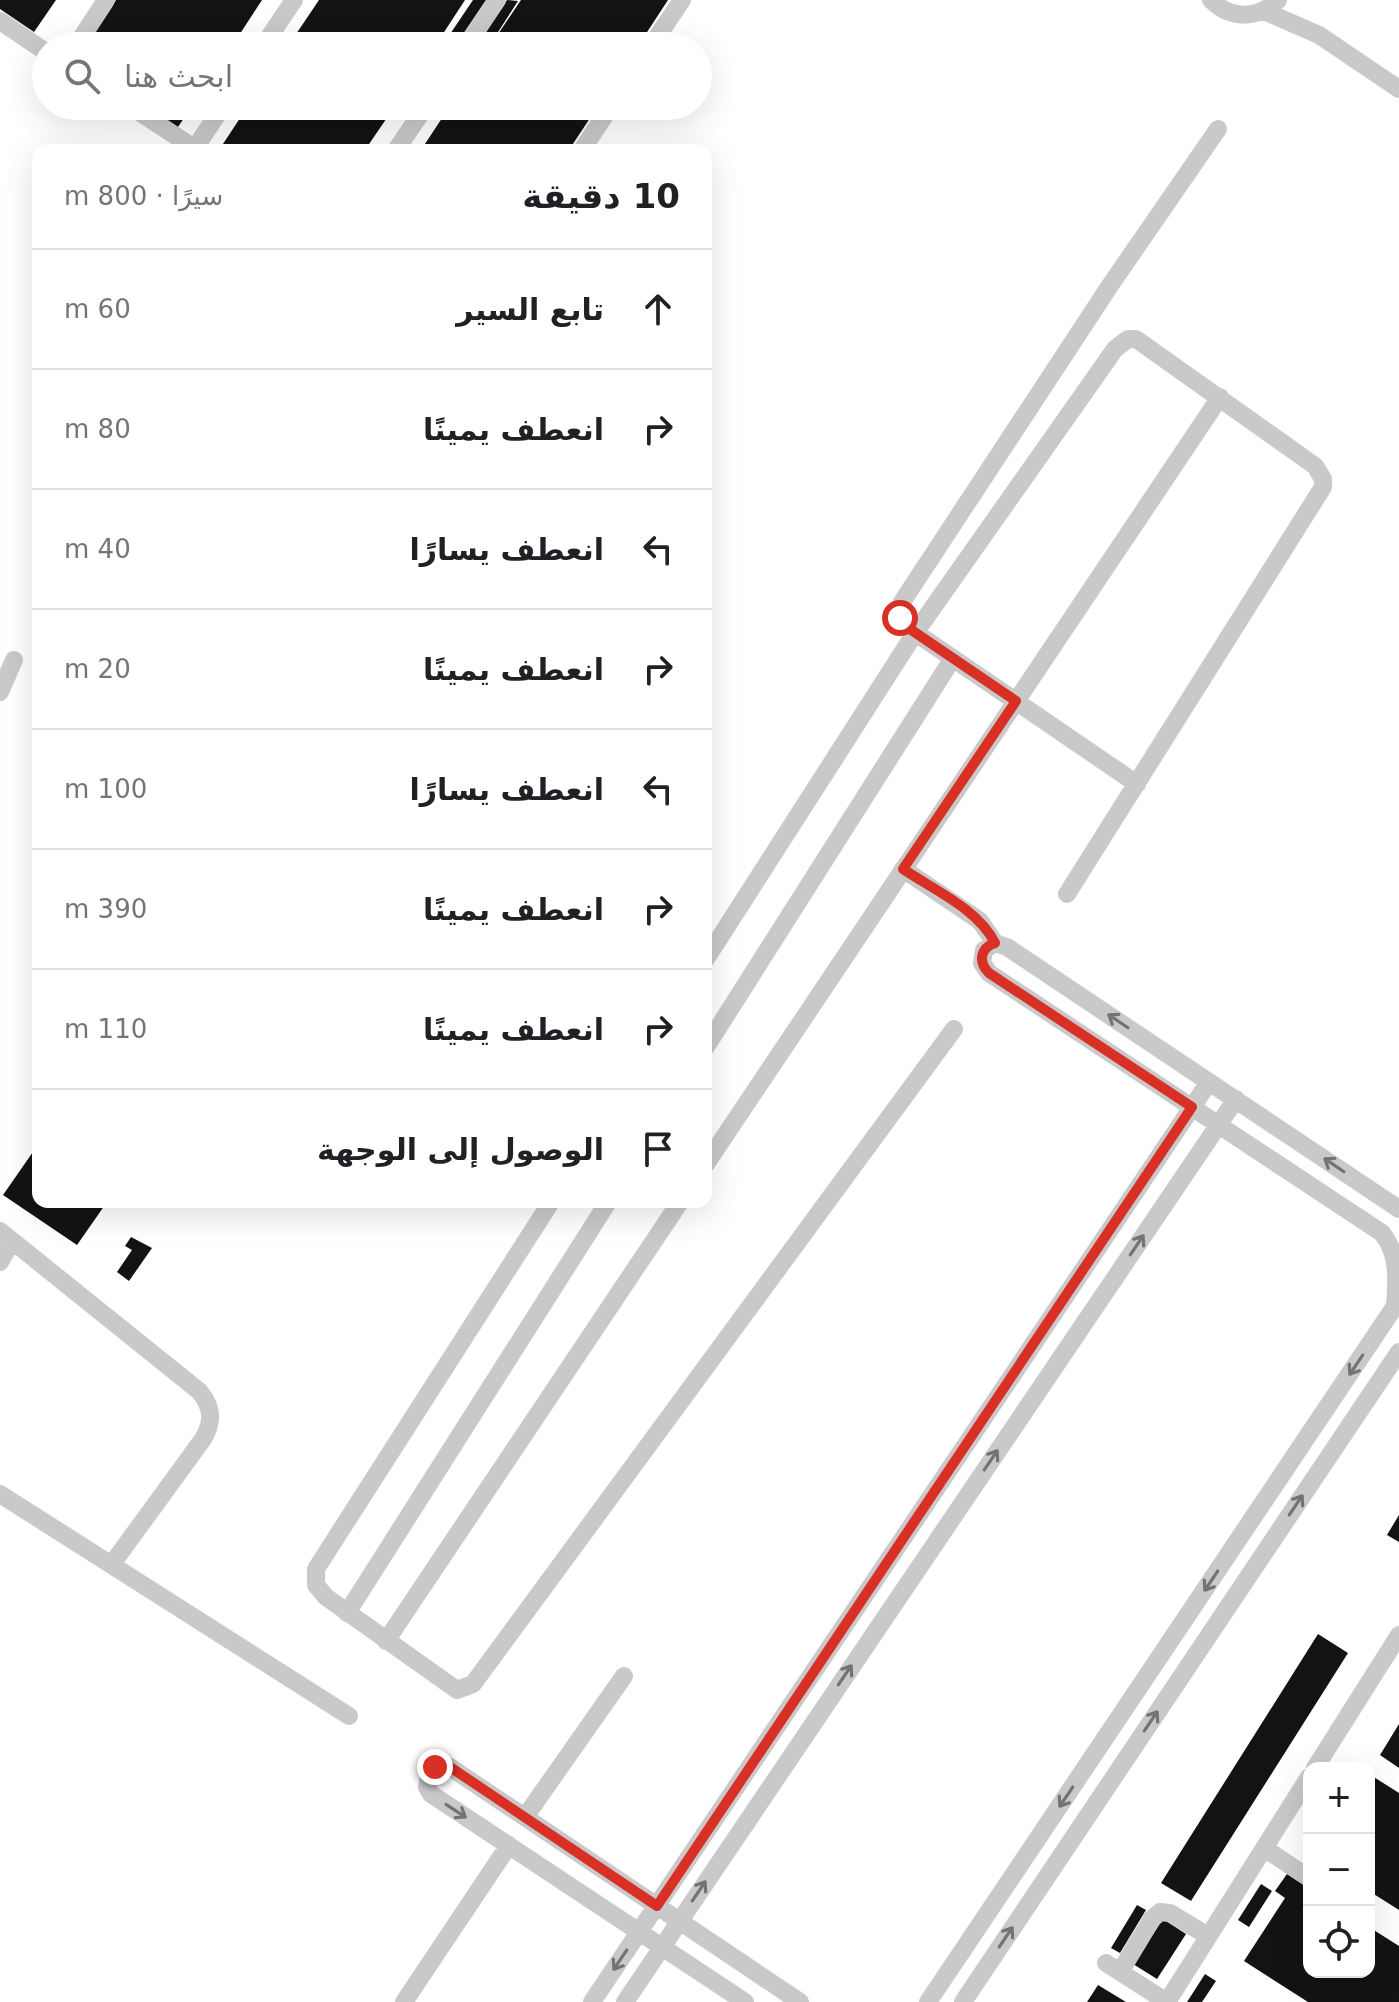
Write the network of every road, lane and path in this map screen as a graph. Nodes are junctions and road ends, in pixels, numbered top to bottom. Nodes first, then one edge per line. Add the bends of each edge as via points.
1 (106, 0) edge
2 (294, 0) edge
3 (497, 0) edge
4 (682, 0) edge
5 (1211, 0) edge
6 (1271, 5) edge
7 (0, 21) edge
8 (85, 32) edge
9 (272, 32) edge
10 (475, 32) edge
11 (660, 32) edge
12 (32, 43) edge
13 (1399, 89) edge
14 (151, 120) edge
15 (214, 120) edge
16 (416, 120) edge
17 (602, 120) edge
18 (1218, 129) dead end
19 (188, 144) edge
20 (199, 144) edge
21 (400, 144) edge
22 (586, 144) edge
23 (1220, 397) junction
24 (915, 633) junction
25 (953, 658) junction
26 (14, 660) dead end
27 (0, 692) edge
28 (1016, 701) junction
29 (1137, 784) junction
30 (903, 869) junction
31 (1067, 894) dead end
32 (995, 943) junction
33 (712, 950) edge
34 (954, 1029) dead end
35 (712, 1038) edge
36 (1209, 1082) junction
37 (1236, 1099) junction
38 (1192, 1107) junction
39 (1218, 1125) junction
40 (712, 1155) edge
41 (547, 1208) edge
42 (604, 1208) edge
43 (676, 1208) edge
44 (1399, 1209) edge
45 (6, 1236) edge
46 (0, 1262) edge
47 (1397, 1303) edge
48 (1399, 1352) edge
49 (0, 1494) edge
50 (112, 1564) junction
51 (347, 1613) junction
52 (1399, 1635) edge
53 (386, 1641) junction
54 (624, 1676) dead end
55 (349, 1716) dead end
56 (1319, 1762) edge
57 (1303, 1786) edge
58 (525, 1817) junction
59 (509, 1845) junction
60 (1264, 1848) junction
61 (1303, 1874) edge
62 (657, 1906) junction
63 (679, 1921) junction
64 (639, 1932) junction
65 (1208, 1936) junction
66 (661, 1946) junction
67 (404, 2002) edge
68 (592, 2002) edge
69 (625, 2002) edge
70 (745, 2002) edge
71 (800, 2002) edge
72 (928, 2002) edge
73 (963, 2002) edge
74 (1167, 2002) edge

1 - 8 street
2 - 9 street
3 - 10 street
4 - 11 street
5 - 6 street via 1235,14 1254,14
6 - 13 street
7 - 12 street
14 - 19 street
15 - 20 street
16 - 21 street
17 - 22 street
18 - 24 street via 902,602 900,618
23 - 24 street via 1143,343 1120,343
23 - 28 street
23 - 29 street via 1315,466 1323,487
24 - 25 street
24 - 33 street
25 - 28 street
25 - 35 street
26 - 27 street
28 - 29 street
28 - 30 street
29 - 31 street
30 - 32 street via 980,921
30 - 40 street
36 -> 32 street
32 - 38 street via 982,956 989,973
34 - 53 street via 473,1684 463,1690 452,1688
36 - 37 street
36 - 38 street
37 - 39 street
44 -> 37 street
38 - 39 street
38 - 62 street
39 - 47 street via 1390,1241 1398,1261
63 -> 39 street
41 - 51 street via 316,1569 320,1592
42 - 51 street
43 - 53 street
45 - 46 street
45 - 50 street via 199,1391 210,1409 209,1430
47 -> 72 street
73 -> 48 street
49 - 50 street
50 - 55 street
51 - 53 street
52 - 56 street
54 - 58 street
57 - 60 street
58 -> 59 street via 450,1767 430,1772 431,1794
58 - 62 street
59 - 64 street
59 - 67 street
60 - 61 street
60 - 65 street
62 - 63 street
62 - 64 street
63 - 66 street
63 - 71 street
64 - 66 street
64 -> 68 street
65 - 74 street
65 - 74 street via 1160,1912 1113,1967
66 - 69 street
66 - 70 street

